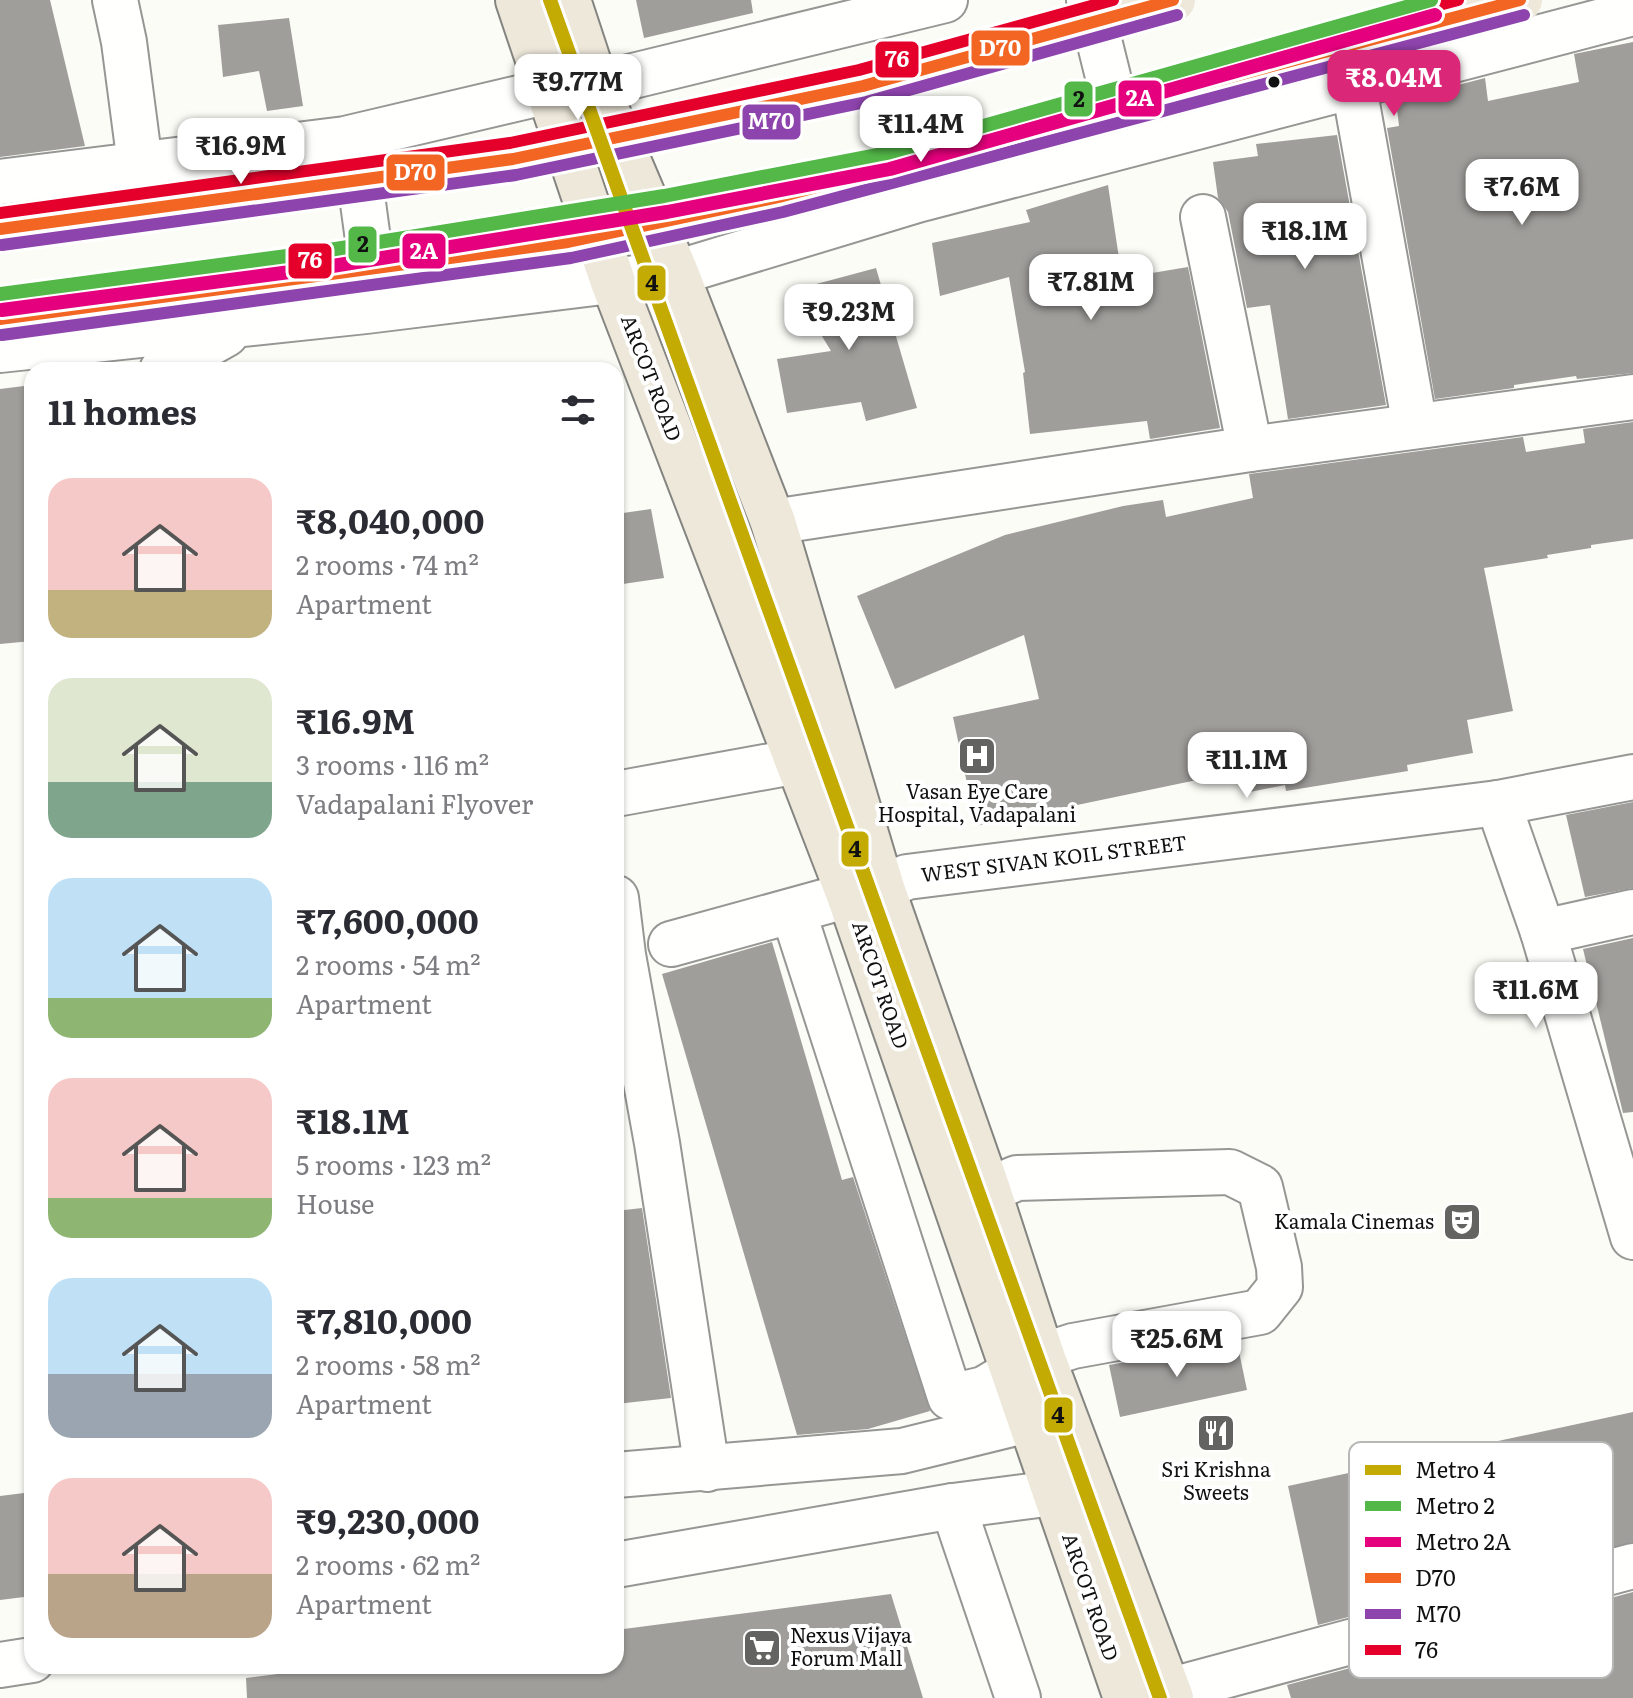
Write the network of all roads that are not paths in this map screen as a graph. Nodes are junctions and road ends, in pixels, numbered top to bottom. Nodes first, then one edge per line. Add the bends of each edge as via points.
1 (115, 0) edge
2 (518, 0) edge
3 (568, 0) edge
4 (945, 0) edge
5 (1089, 0) edge
6 (1173, 0) edge
7 (1520, 0) edge
8 (1633, 13) edge
9 (819, 15) edge
10 (596, 85) junction
11 (1354, 87) junction
12 (549, 91) junction
13 (354, 138) junction
14 (1125, 146) junction
15 (140, 164) junction
16 (0, 182) edge
17 (1203, 217) dead end
18 (0, 229) edge
19 (676, 273) junction
20 (612, 279) junction
21 (378, 310) junction
22 (0, 319) edge
23 (242, 325) junction
24 (0, 350) edge
25 (176, 362) edge
26 (1633, 397) edge
27 (1415, 426) junction
28 (1250, 449) junction
29 (773, 522) junction
30 (841, 750) junction
31 (798, 761) junction
32 (1633, 777) edge
33 (624, 793) edge
34 (1498, 803) junction
35 (865, 891) junction
36 (793, 911) junction
37 (1633, 912) edge
38 (1543, 932) junction
39 (671, 944) dead end
40 (624, 961) edge
41 (923, 1057) junction
42 (988, 1190) junction
43 (1633, 1237) edge
44 (1028, 1364) junction
45 (1049, 1452) junction
46 (707, 1469) junction
47 (624, 1474) edge
48 (953, 1506) junction
49 (624, 1564) edge
50 (1633, 1566) edge
51 (1613, 1572) edge
52 (1349, 1645) edge
53 (24, 1661) edge
54 (0, 1665) edge
55 (1170, 1695) edge
56 (1018, 1698) edge
57 (1126, 1698) edge

1 - 15 street
2 - 12 main road, ARCOT ROAD
3 - 10 main road
4 - 9 street
5 - 14 street
6 - 18 main road, bridge via 863,86 513,159
7 - 22 main road, bridge via 779,197 568,242
8 - 11 street
9 - 10 street
10 - 12 street
10 - 19 main road
11 - 14 street
11 - 27 street
12 - 13 street
12 - 20 main road, ARCOT ROAD
13 - 15 street
13 - 21 street
14 - 19 street via 917,200
15 - 16 street
17 - 28 street
19 - 20 street
19 - 29 main road
20 - 21 street
20 - 31 main road, ARCOT ROAD
21 - 23 street
23 - 24 street
23 - 25 street
26 - 27 street
27 - 28 street
28 - 29 street
29 - 30 main road
30 - 31 street
30 - 35 main road
31 - 33 street
31 - 35 main road, ARCOT ROAD
32 - 34 street, WEST SIVAN KOIL STREET
34 - 35 street, WEST SIVAN KOIL STREET via 907,877
34 - 38 street
35 - 36 street, WEST SIVAN KOIL STREET
35 - 41 main road, ARCOT ROAD
36 - 39 street, WEST SIVAN KOIL STREET
36 - 44 street via 950,1397 984,1389
37 - 38 street
38 - 43 street
40 - 46 street
41 - 42 main road, ARCOT ROAD
41 - 44 main road, ARCOT ROAD
42 - 44 main road, ARCOT ROAD
42 - 44 street via 1017,1178 1230,1172 1260,1187 1279,1267 1280,1287 1260,1312 1073,1346
44 - 45 main road, ARCOT ROAD
45 - 46 street via 902,1451
45 - 48 street
45 - 55 main road, ARCOT ROAD
45 - 57 main road, ARCOT ROAD
46 - 47 street
48 - 49 street
48 - 56 street
50 - 51 street
52 - 55 street
53 - 54 street

